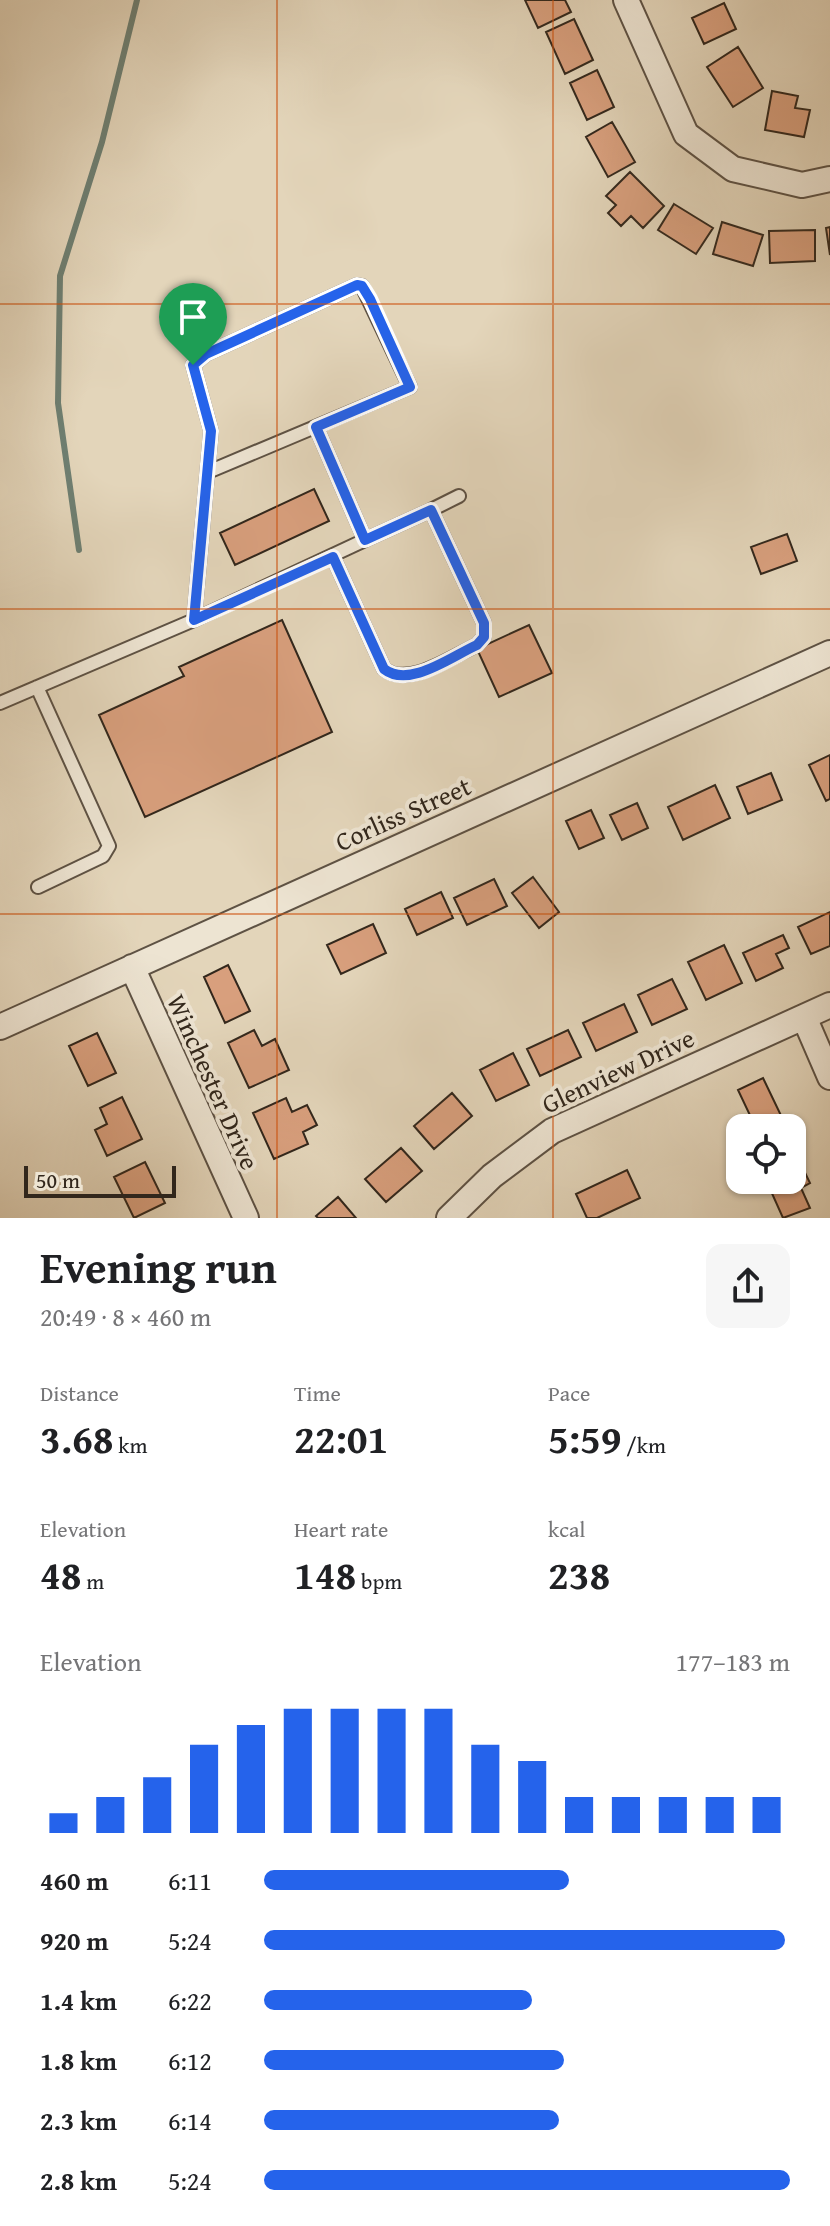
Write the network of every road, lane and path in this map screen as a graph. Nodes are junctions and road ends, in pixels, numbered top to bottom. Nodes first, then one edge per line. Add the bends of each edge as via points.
1 (626, 0) edge
2 (830, 179) edge
3 (316, 427) junction
4 (208, 472) junction
5 (459, 496) dead end
6 (431, 510) junction
7 (365, 540) junction
8 (333, 557) junction
9 (194, 620) junction
10 (830, 653) edge
11 (37, 687) junction
12 (0, 703) edge
13 (38, 887) dead end
14 (132, 967) junction
15 (830, 1005) edge
16 (804, 1017) junction
17 (0, 1027) edge
18 (830, 1077) edge
19 (246, 1218) edge
20 (449, 1218) edge

1 - 2 street via 686,134 733,169 802,185
3 - 4 lane
3 - 4 lane via 410,387 362,286 206,354 193,365 211,431
3 - 7 lane
4 - 9 lane
5 - 6 lane
6 - 7 lane
6 - 8 lane via 484,623 484,637 477,645 407,677 393,676 384,669
7 - 8 lane
8 - 9 lane
9 - 11 lane
10 - 14 street, Corliss Street
11 - 12 lane
11 - 13 lane via 109,846 103,856
14 - 17 street, Corliss Street
14 - 19 street, Winchester Drive
15 - 16 street, Glenview Drive
16 - 18 street
16 - 20 street, Glenview Drive via 552,1131 492,1176

